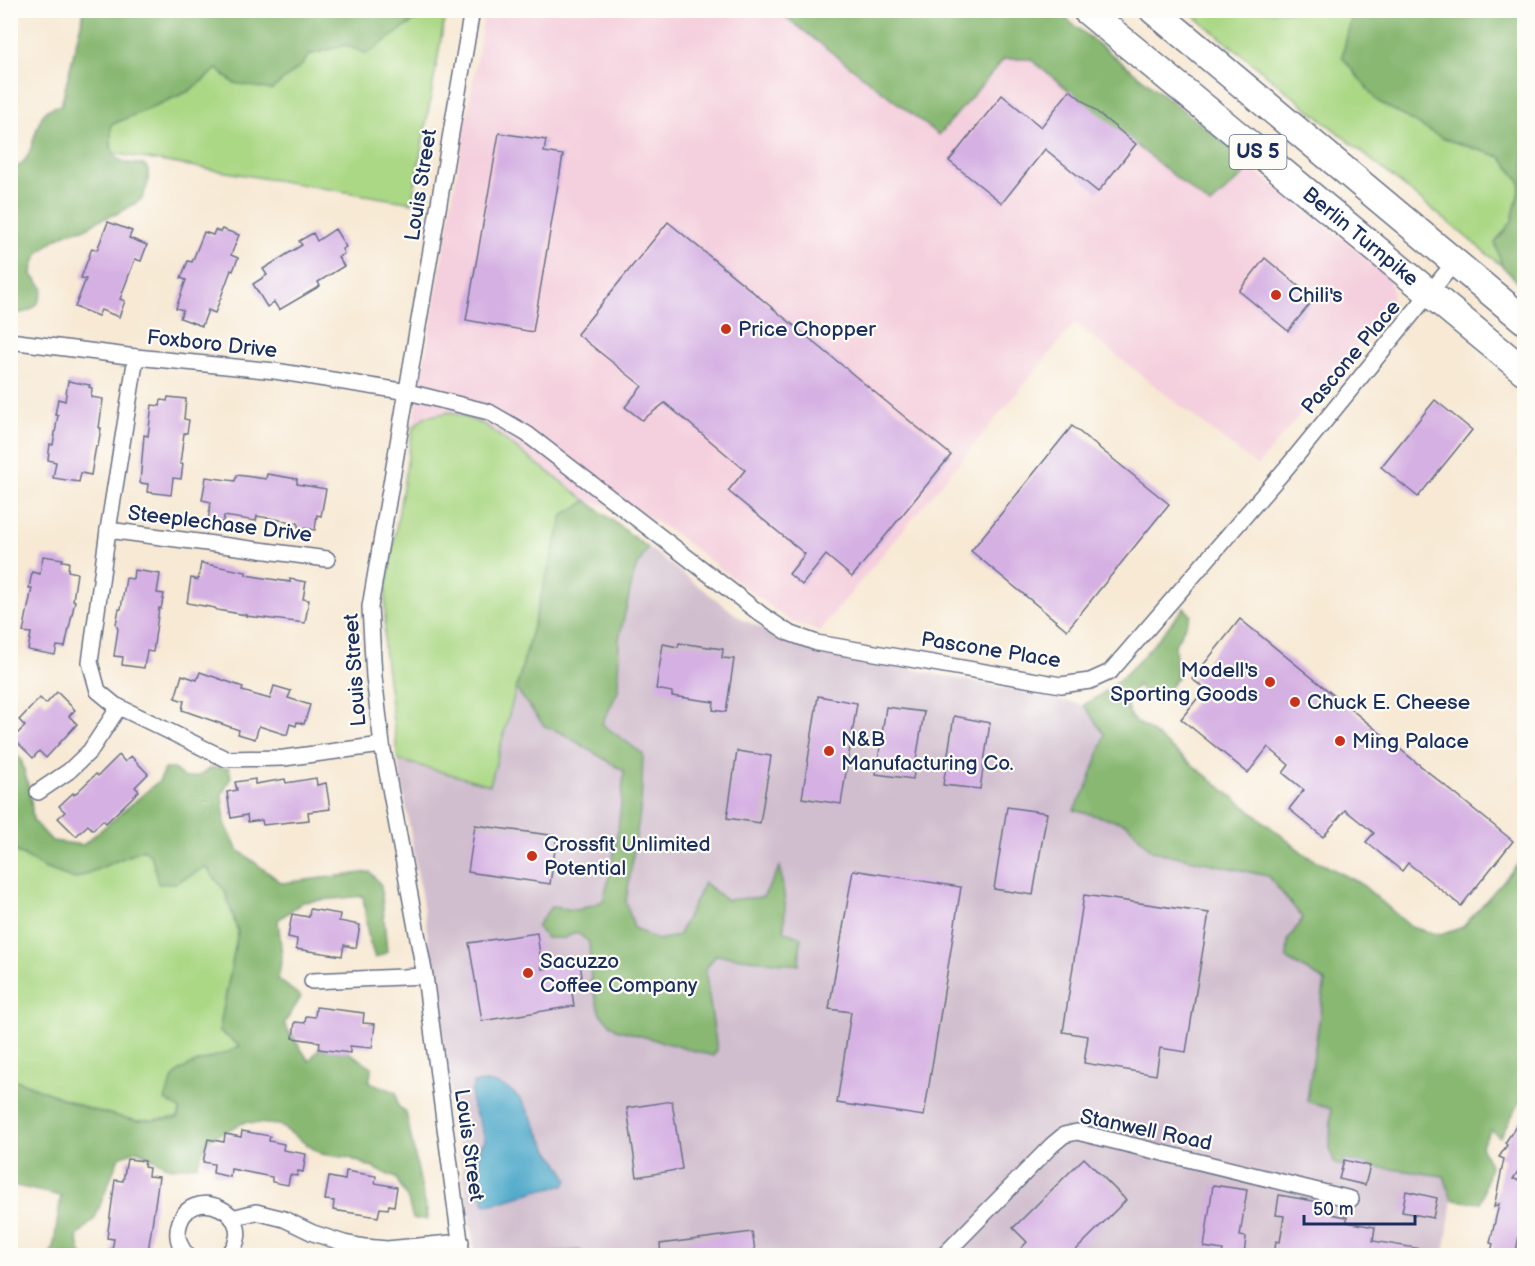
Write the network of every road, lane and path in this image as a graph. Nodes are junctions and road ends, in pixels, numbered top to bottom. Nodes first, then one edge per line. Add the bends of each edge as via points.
1 (472, 10) edge
2 (1086, 10) edge
3 (1153, 10) edge
4 (1454, 263) junction
5 (1431, 293) junction
6 (1524, 320) edge
7 (10, 341) edge
8 (136, 357) junction
9 (1524, 371) edge
10 (408, 392) junction
11 (108, 530) junction
12 (327, 559) dead end
13 (119, 707) junction
14 (382, 745) junction
15 (38, 792) dead end
16 (425, 976) junction
17 (312, 981) dead end
18 (1351, 1199) dead end
19 (232, 1218) junction
20 (462, 1249) edge
21 (188, 1256) edge
22 (227, 1256) edge
23 (943, 1256) edge

1 - 10 street, Louis Street
2 - 5 highway, Berlin Turnpike / US 5
3 - 4 highway, Berlin Turnpike / US 5
4 - 5 street, Pascone Place
4 - 6 highway, Berlin Turnpike / US 5
5 - 9 highway, Berlin Turnpike / US 5
5 - 10 street, Pascone Place via 1110,672 1090,681 1061,685 820,644 789,633 527,434 489,412
7 - 8 street, Foxboro Drive
8 - 10 street, Foxboro Drive via 275,371
8 - 11 street, Steeplechase Drive
10 - 14 street, Louis Street via 370,607
11 - 12 street, Steeplechase Drive
11 - 13 street, Steeplechase Drive via 90,662 98,691
13 - 14 street, Steeplechase Drive via 226,759 284,758
13 - 15 street via 90,751
14 - 16 street, Louis Street
16 - 17 street
16 - 20 street, Louis Street
18 - 23 street, Stanwell Road via 1071,1132 1052,1145
19 - 20 street via 256,1212 365,1247
19 - 21 street via 226,1211 208,1204 191,1209 179,1224 178,1234
19 - 22 street via 237,1236

